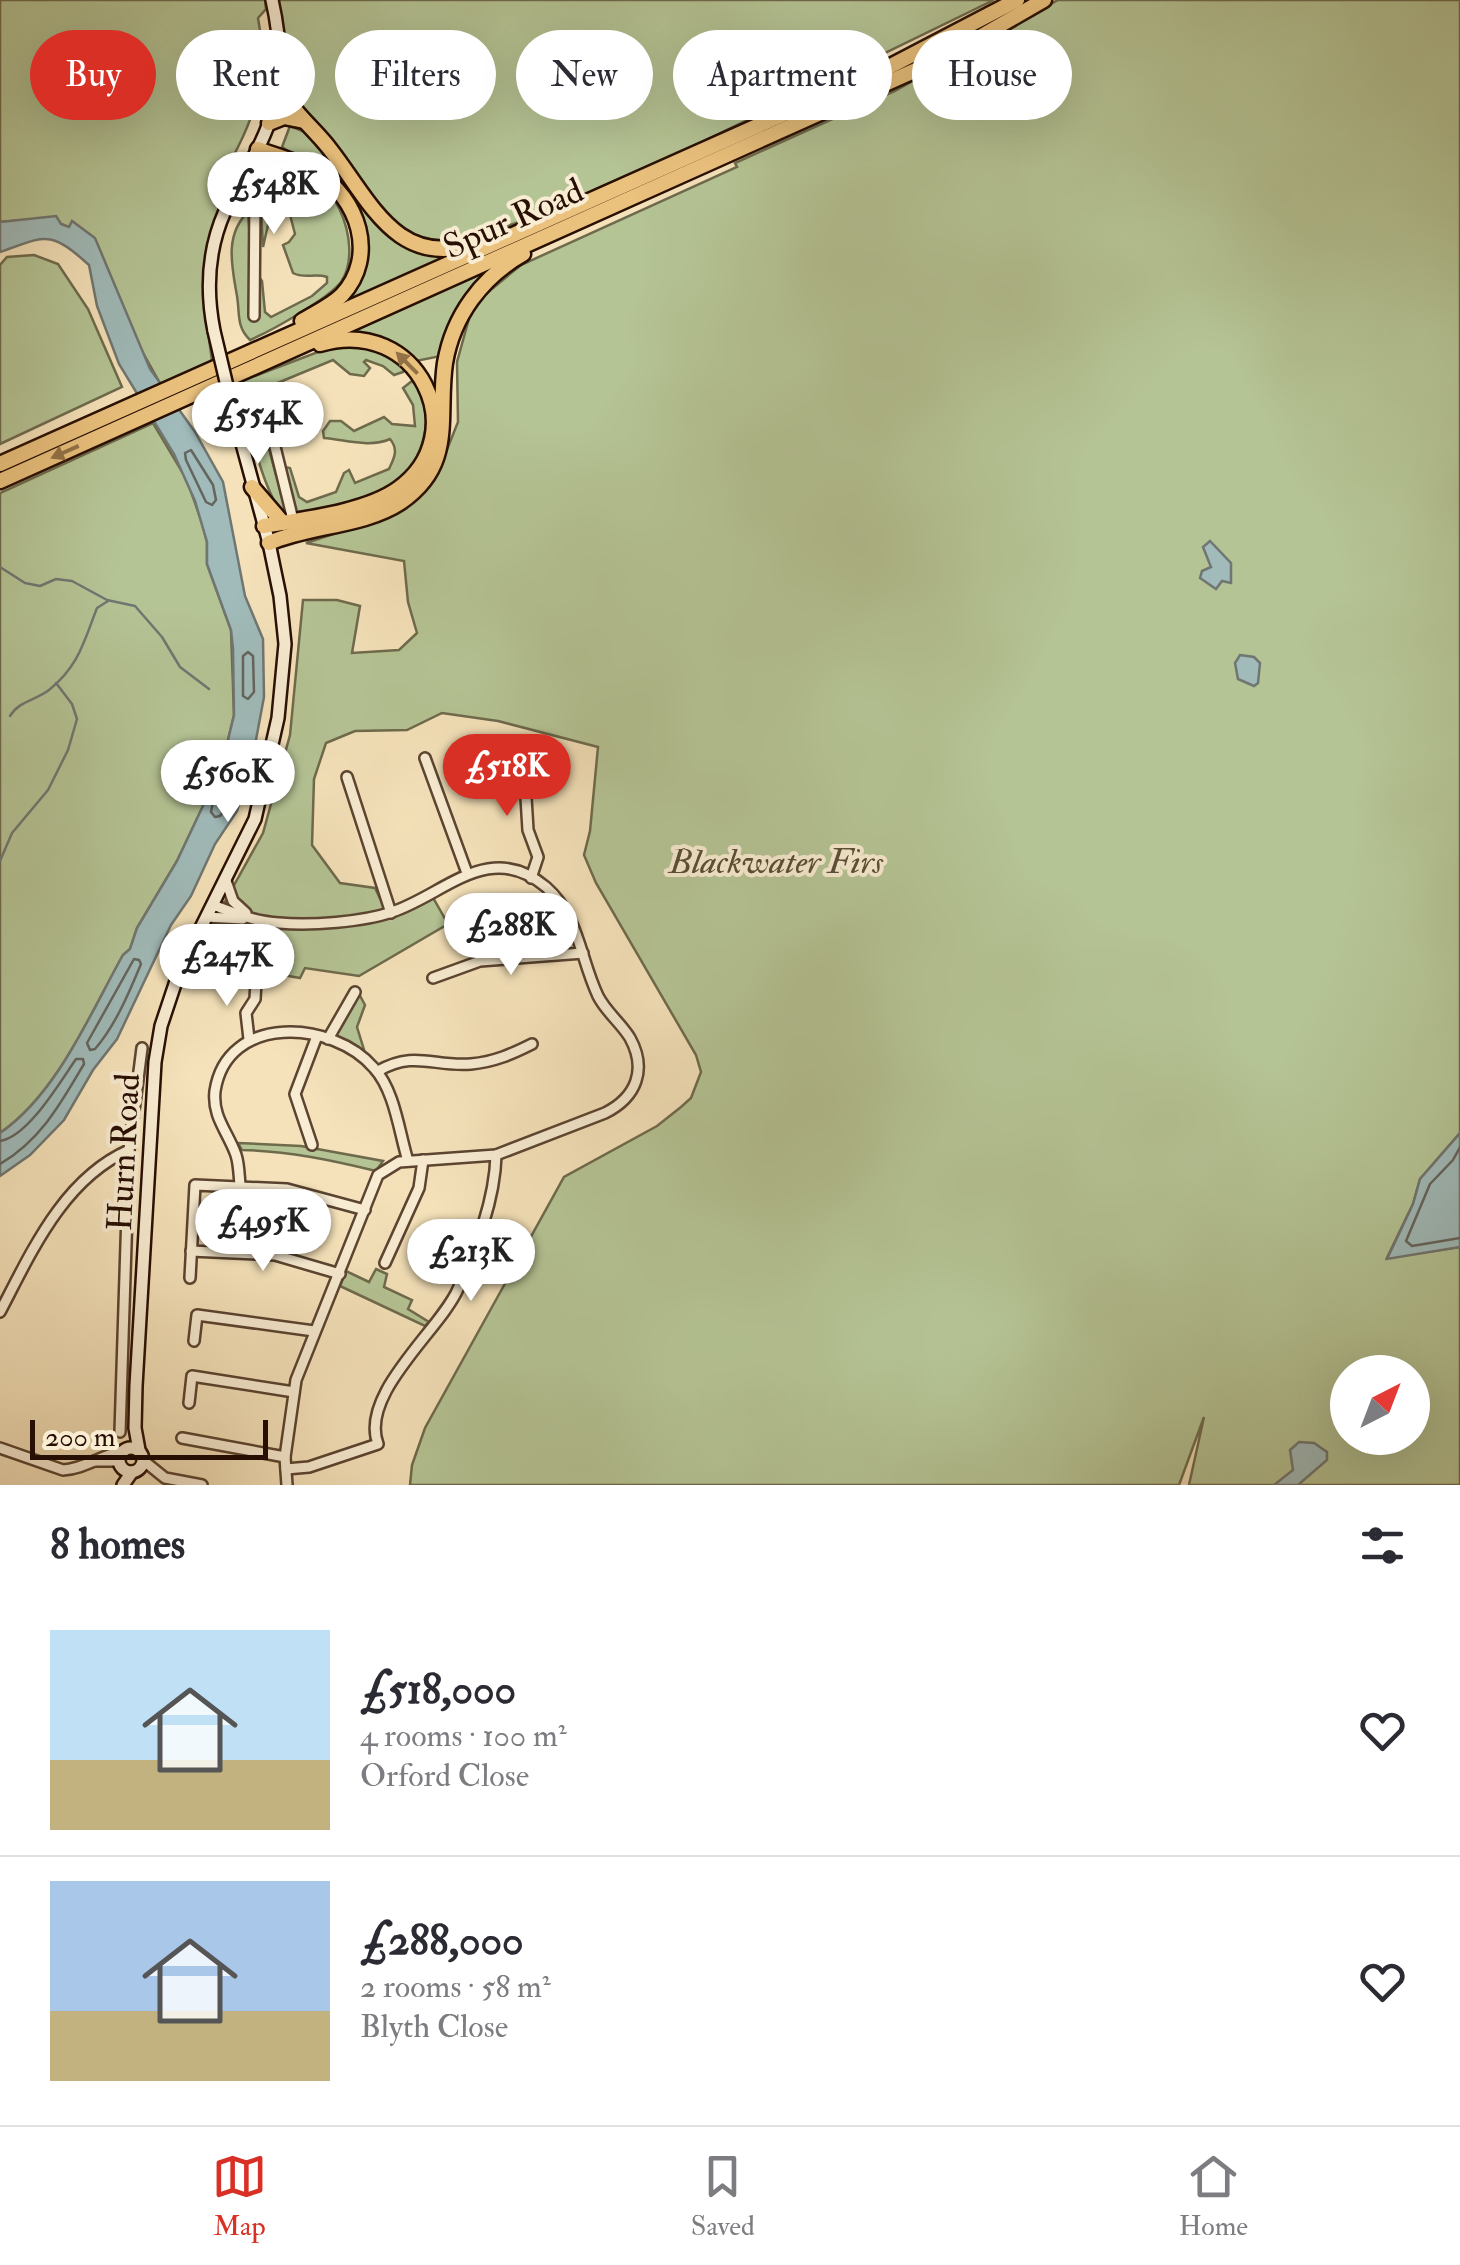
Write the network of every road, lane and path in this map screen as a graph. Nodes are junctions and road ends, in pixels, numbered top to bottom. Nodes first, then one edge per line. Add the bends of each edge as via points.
1 (272, 0) edge
2 (1017, 0) edge
3 (1044, 0) edge
4 (279, 30) edge
5 (270, 120) edge
6 (304, 121) joint
7 (269, 123) junction
8 (258, 149) junction
9 (238, 187) junction
10 (546, 220) junction
11 (562, 229) junction
12 (254, 316) dead end
13 (265, 354) junction
14 (261, 390) dead end
15 (127, 416) junction
16 (0, 464) edge
17 (0, 480) edge
18 (252, 486) junction
19 (264, 526) junction
20 (291, 526) junction
21 (269, 543) junction
22 (425, 758) dead end
23 (524, 764) dead end
24 (347, 777) dead end
25 (467, 873) junction
26 (226, 878) junction
27 (531, 878) junction
28 (209, 911) junction
29 (391, 913) junction
30 (250, 918) junction
31 (583, 954) junction
32 (433, 978) dead end
33 (256, 981) dead end
34 (355, 992) dead end
35 (316, 1036) junction
36 (328, 1038) junction
37 (249, 1039) junction
38 (532, 1044) dead end
39 (142, 1048) dead end
40 (378, 1071) junction
41 (312, 1145) dead end
42 (128, 1150) junction
43 (496, 1155) junction
44 (423, 1160) junction
45 (408, 1161) junction
46 (240, 1185) junction
47 (365, 1210) junction
48 (191, 1251) junction
49 (385, 1263) dead end
50 (340, 1274) junction
51 (190, 1278) dead end
52 (0, 1312) edge
53 (314, 1331) junction
54 (194, 1341) dead end
55 (294, 1392) junction
56 (190, 1403) dead end
57 (120, 1432) dead end
58 (182, 1438) dead end
59 (0, 1448) edge
60 (285, 1456) junction
61 (130, 1460) junction
62 (286, 1468) junction
63 (122, 1485) edge
64 (202, 1485) edge
65 (286, 1485) edge

1 - 4 main road, Hurn Road
2 - 10 highway, Spur Road via 885,69
3 - 11 highway, Spur Road via 946,57
5 - 7 main road, Hurn Road
6 - 7 highway via 284,117
6 - 10 highway via 384,222 420,246 463,247
7 - 8 main road, Hurn Road
8 - 9 main road, Hurn Road
8 - 13 highway via 314,170 337,189 352,209 361,246 342,295
9 - 12 street via 255,199
9 - 18 main road, Hurn Road, bridge via 211,256 209,296
10 - 13 highway, Spur Road
11 - 13 highway, Spur Road
11 - 20 highway via 492,276 464,311 446,362 442,442 419,486 390,508
13 - 15 highway, Spur Road
20 -> 13 highway via 379,499 407,482 429,448 431,404 414,368 380,343 341,339
14 - 20 street
15 - 16 highway, Spur Road
15 -> 17 highway, Spur Road
18 - 19 main road, Hurn Road
18 - 20 highway
19 - 20 highway
19 - 21 main road, Hurn Road
20 - 21 highway
21 - 26 main road, Hurn Road via 284,644 278,718 254,819
22 - 25 street
23 - 27 street via 528,830 538,857
24 - 29 street
25 - 27 street via 491,869
25 - 29 street
26 - 28 main road, Hurn Road
26 - 30 street via 233,901
27 - 31 street via 568,913
28 - 30 street
28 - 61 main road, Hurn Road via 179,972 154,1062
29 - 30 street via 279,924
31 - 32 street via 480,961
31 - 43 street via 600,999 636,1050 636,1086 619,1106
33 - 37 street via 246,1014
34 - 36 street
35 - 36 street
35 - 37 street via 282,1032
35 - 41 street via 295,1094
36 - 40 street
37 - 46 street via 224,1066 215,1097
38 - 40 street via 485,1062 406,1059
39 - 42 street
40 - 45 street
42 - 52 street via 83,1181 41,1233
42 - 57 street
43 - 44 street
43 - 62 street via 495,1181 458,1289 397,1372 377,1418 378,1444
44 - 45 street
44 - 49 street via 419,1188
45 - 47 street via 381,1171
46 - 47 street via 288,1189
46 - 48 street via 195,1185
47 - 50 street
48 - 50 street via 275,1255
48 - 51 street
50 - 53 street
53 - 54 street via 197,1315
53 - 55 street
55 - 56 street via 192,1376
55 - 60 street
58 - 60 street
59 - 61 street via 73,1470 92,1461
60 - 62 street
61 - 63 main road, Hurn Road
61 - 64 street via 165,1478
62 - 65 street

